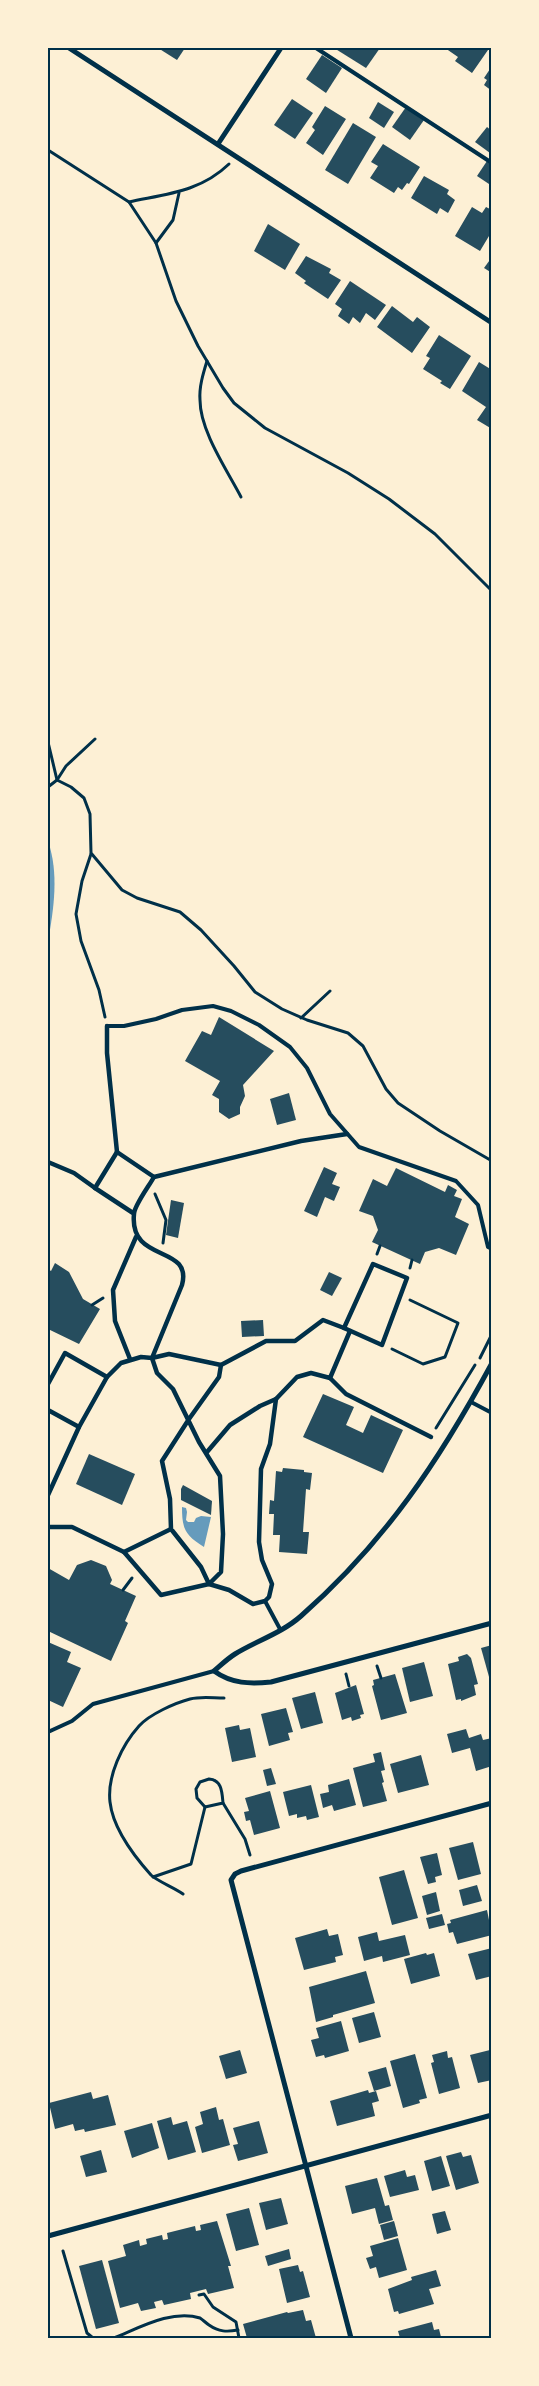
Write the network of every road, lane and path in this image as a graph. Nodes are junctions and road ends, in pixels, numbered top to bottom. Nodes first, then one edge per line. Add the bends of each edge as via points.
1 (69, 48) edge
2 (281, 48) edge
3 (316, 48) edge
4 (218, 144) junction
5 (48, 150) edge
6 (236, 157) junction
7 (492, 163) edge
8 (179, 193) junction
9 (128, 202) junction
10 (156, 243) junction
11 (492, 323) edge
12 (207, 361) junction
13 (241, 497) dead end
14 (492, 591) edge
15 (95, 739) dead end
16 (48, 742) edge
17 (57, 780) junction
18 (48, 787) edge
19 (91, 854) junction
20 (330, 991) dead end
21 (301, 1018) junction
22 (107, 1026) junction
23 (348, 1134) junction
24 (117, 1152) junction
25 (492, 1161) edge
26 (48, 1162) edge
27 (154, 1177) junction
28 (150, 1185) junction
29 (95, 1188) junction
30 (133, 1213) junction
31 (136, 1237) junction
32 (492, 1249) edge
33 (161, 1253) junction
34 (401, 1295) junction
35 (344, 1328) junction
36 (350, 1332) junction
37 (492, 1334) edge
38 (487, 1342) junction
39 (492, 1344) edge
40 (382, 1345) junction
41 (152, 1358) junction
42 (130, 1359) junction
43 (492, 1363) edge
44 (221, 1365) junction
45 (107, 1377) junction
46 (330, 1378) junction
47 (48, 1384) edge
48 (276, 1399) junction
49 (470, 1402) junction
50 (48, 1410) edge
51 (492, 1413) edge
52 (188, 1419) junction
53 (79, 1427) junction
54 (431, 1437) joint
55 (207, 1452) junction
56 (48, 1495) edge
57 (48, 1525) edge
58 (171, 1529) junction
59 (124, 1552) junction
60 (209, 1584) junction
61 (265, 1601) junction
62 (492, 1623) edge
63 (280, 1629) junction
64 (377, 1666) dead end
65 (214, 1671) junction
66 (346, 1674) dead end
67 (381, 1678) dead end
68 (350, 1686) dead end
69 (224, 1698) dead end
70 (48, 1732) edge
71 (223, 1803) junction
72 (490, 1803) edge
73 (205, 1808) junction
74 (492, 1811) edge
75 (250, 1855) dead end
76 (152, 1877) junction
77 (184, 1894) dead end
78 (492, 2115) edge
79 (306, 2166) junction
80 (48, 2236) edge
81 (63, 2250) dead end
82 (199, 2295) dead end
83 (238, 2330) junction
84 (93, 2338) edge
85 (114, 2338) edge
86 (240, 2338) edge
87 (351, 2338) edge

1 - 4 street
2 - 4 street
3 - 7 lane
4 - 6 street
5 - 9 path
6 - 8 path via 217,175
6 - 11 street
8 - 9 path
8 - 10 path via 173,220
9 - 10 path
10 - 12 path via 176,301
12 - 13 path via 200,401 204,424
12 - 14 path via 223,388 245,413 265,428 389,499 435,534
15 - 17 path via 66,766
16 - 17 path
17 - 18 path
17 - 19 path via 84,798 90,814
19 - 21 path via 122,890 180,912 228,959 255,992
19 - 22 path via 76,914
20 - 21 path
21 - 25 path via 348,1033 363,1046 386,1089 398,1103
22 - 23 lane via 124,1026 182,1010 213,1006 230,1011 260,1025 290,1047 307,1068 330,1114
22 - 24 street
23 - 27 street via 301,1141
23 - 32 lane via 359,1147 456,1181 478,1205 488,1247
24 - 27 street
24 - 29 street
26 - 29 street via 74,1173
27 - 28 street
28 - 30 street
28 - 33 path via 166,1220
29 - 30 street
30 - 31 street
31 - 33 street via 145,1247
31 - 42 street via 113,1290 115,1321
33 - 41 street via 179,1264 184,1279
34 - 35 street via 407,1278 373,1264
34 - 40 street
34 - 40 path via 458,1323 444,1357 423,1364
35 - 36 street
35 - 44 street via 323,1320 295,1340 266,1341
36 - 40 street
36 - 46 street
37 - 38 path
38 - 39 path
38 - 54 path
41 - 42 street
41 - 44 street via 169,1354
41 - 52 street via 157,1373 173,1389
42 - 45 street
43 - 49 street
44 - 52 street via 219,1377
45 - 47 street via 65,1353
45 - 53 street
46 - 48 street via 311,1373 297,1377
46 - 54 street via 346,1394
48 - 55 street via 230,1425
48 - 61 street via 270,1444 262,1469 259,1542 272,1584 272,1591
49 - 51 lane
49 - 63 street via 421,1483 370,1548 299,1618
50 - 53 street
52 - 55 street
52 - 58 street via 162,1461 170,1500
53 - 56 street
55 - 60 street via 220,1476 224,1534 221,1572
57 - 59 street via 72,1527
58 - 59 street
58 - 60 street via 201,1567
59 - 60 street via 162,1595
60 - 61 street via 229,1590 248,1603
61 - 63 lane
62 - 65 street via 271,1682 240,1683
63 - 65 street via 233,1655
64 - 67 path
65 - 70 lane via 94,1704 72,1721
66 - 68 path
69 - 76 path via 189,1700 156,1714 140,1725 116,1764 110,1790 112,1811 128,1845
71 - 73 path
71 - 73 path via 217,1781 204,1780 197,1785 196,1794
71 - 75 path via 245,1839
72 - 74 street
72 - 79 street via 235,1874 231,1880
73 - 76 path via 191,1864
76 - 77 path
78 - 79 street
79 - 80 street
79 - 87 street
81 - 84 path via 87,2333
82 - 83 path via 204,2294 213,2307 236,2322
83 - 85 path via 226,2332 202,2319 178,2317 150,2323
83 - 86 path

